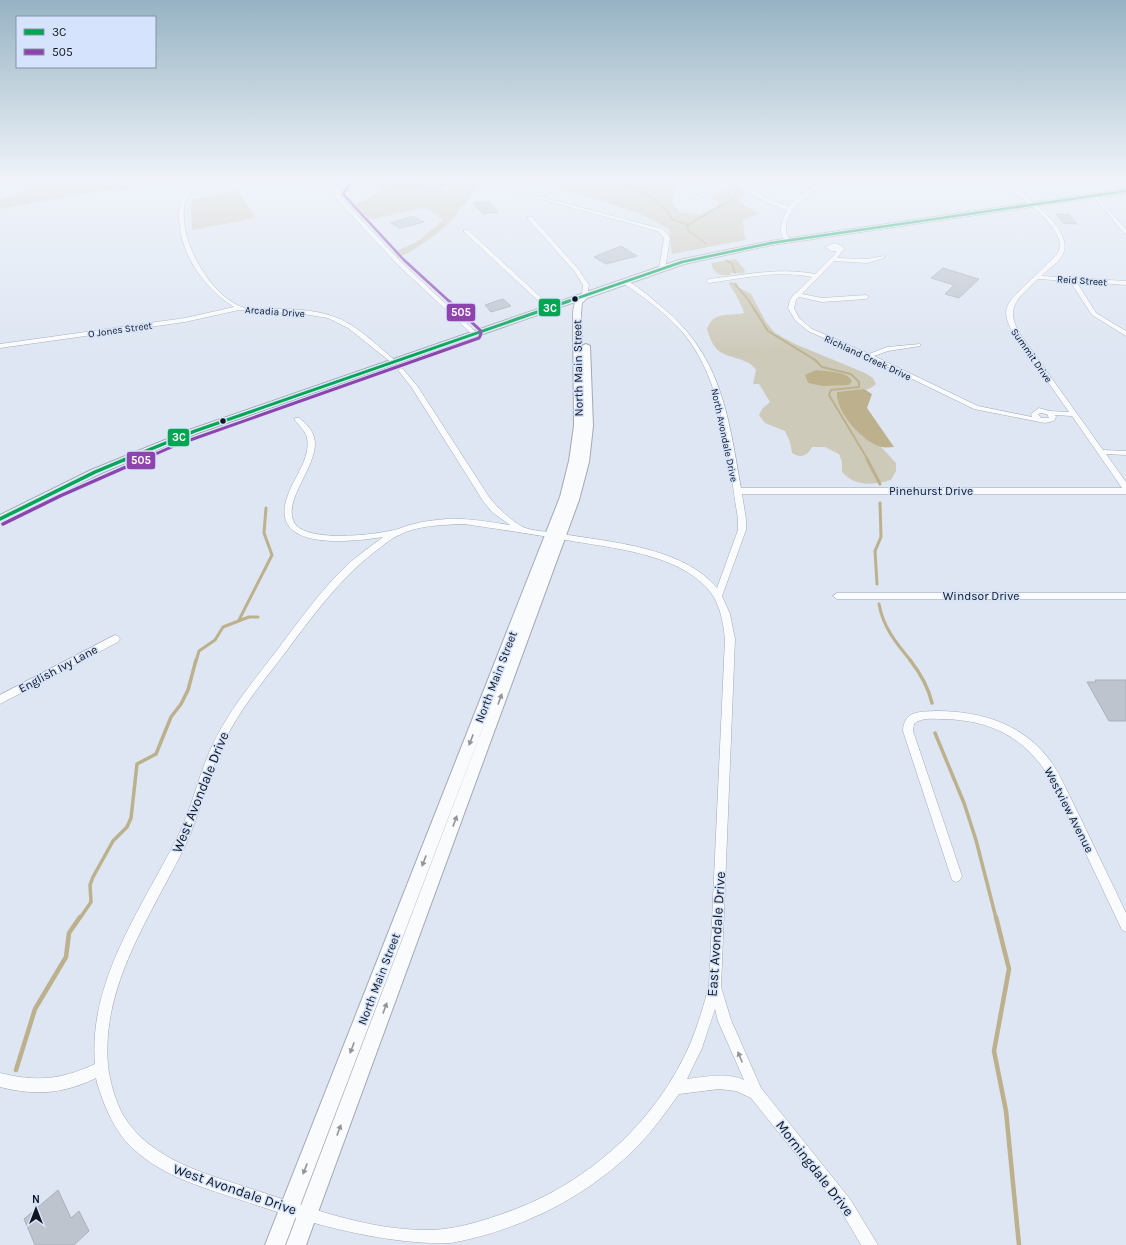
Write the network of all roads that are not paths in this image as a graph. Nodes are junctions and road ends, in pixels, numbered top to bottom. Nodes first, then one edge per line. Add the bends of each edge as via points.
1 (184, 236) edge
2 (374, 236) edge
3 (471, 236) edge
4 (546, 236) edge
5 (666, 236) edge
6 (784, 236) edge
7 (818, 236) edge
8 (826, 236) edge
9 (1061, 236) edge
10 (788, 241) junction
11 (832, 247) junction
12 (882, 257) dead end
13 (832, 258) junction
14 (662, 269) junction
15 (815, 276) junction
16 (1037, 277) junction
17 (1072, 279) junction
18 (709, 281) dead end
19 (625, 282) junction
20 (1126, 283) edge
21 (585, 295) junction
22 (796, 295) junction
23 (866, 297) dead end
24 (239, 308) junction
25 (549, 308) junction
26 (475, 334) junction
27 (1126, 334) edge
28 (918, 345) dead end
29 (0, 346) edge
30 (869, 356) junction
31 (398, 366) junction
32 (579, 407) junction
33 (588, 407) junction
34 (1075, 416) junction
35 (297, 419) dead end
36 (1101, 452) junction
37 (1126, 453) edge
38 (1126, 490) edge
39 (737, 491) junction
40 (0, 520) edge
41 (520, 530) junction
42 (396, 533) junction
43 (556, 536) junction
44 (718, 596) junction
45 (837, 596) dead end
46 (1126, 596) edge
47 (115, 639) dead end
48 (0, 700) edge
49 (457, 795) junction
50 (956, 876) dead end
51 (1126, 926) edge
52 (715, 986) junction
53 (100, 1069) junction
54 (0, 1080) edge
55 (676, 1086) junction
56 (756, 1093) junction
57 (290, 1208) junction
58 (308, 1214) junction
59 (427, 1242) edge
60 (275, 1245) edge
61 (296, 1245) edge
62 (870, 1245) edge

1 - 24 street, Arcadia Drive via 195,261 216,292
2 - 26 street via 400,264
3 - 25 street
4 - 21 street via 577,271 586,285
5 - 14 street
6 - 10 street
7 - 10 street
8 - 11 street
9 - 16 street, Summit Drive via 1063,245 1060,256
10 - 14 street via 719,254
11 - 13 street
11 - 13 street via 839,250
12 - 13 street via 867,262
13 - 15 street
14 - 19 street
15 - 18 street via 777,272
15 - 22 street
16 - 17 street, Reid Street
16 - 34 street, Summit Drive via 1013,300 1009,308 1009,320
17 - 20 street, Reid Street
17 - 27 street via 1094,314
19 - 21 street
19 - 39 street, North Avondale Drive via 676,322 702,355 720,402
21 - 25 street
21 - 32 street, North Main Street via 578,303 577,312
21 - 33 street, North Main Street
22 - 23 street via 822,300
22 - 30 street, Richland Creek Drive via 791,308 792,313 803,324 822,336
24 - 29 street, O Jones Street via 185,320
24 - 31 street, Arcadia Drive via 311,313 335,319 363,335
25 - 26 street
26 - 31 street
28 - 30 street via 887,349
30 - 34 street, Richland Creek Drive via 976,408 1015,415 1036,415 1042,410 1051,416
31 - 40 street via 195,431 95,472
31 - 41 street, Arcadia Drive via 415,386 486,499 495,510
32 - 33 street
32 - 43 street, North Main Street via 574,461
33 - 43 street, North Main Street via 587,444 580,480
34 - 36 street, Summit Drive
35 - 42 street via 309,433 311,448 289,504 289,518 292,524 304,534 323,539 351,539
36 - 37 street
36 - 38 street, Summit Drive
38 - 39 street, Pinehurst Drive
39 - 44 street, North Avondale Drive via 742,530
41 - 42 street, West Avondale Drive via 458,521 424,525
41 - 43 street, West Avondale Drive
42 - 53 street, West Avondale Drive via 358,559 334,582 227,725 183,839 123,953 115,974 104,1014
43 - 44 street, East Avondale Drive via 662,557 695,573
43 - 49 street, North Main Street
44 - 52 street, East Avondale Drive via 730,639
45 - 46 street, Windsor Drive
47 - 48 street, English Ivy Lane
49 -> 57 street, North Main Street
58 -> 49 street, North Main Street
50 - 51 street, Westview Avenue via 908,731 911,719 918,716 963,715 980,718 1006,727 1038,753 1059,787
52 - 55 street, East Avondale Drive via 702,1032
56 -> 52 street, Morningdale Drive via 725,1021
53 - 54 street via 78,1080 49,1086 19,1085
53 - 57 street, West Avondale Drive via 114,1113 135,1142 150,1154 176,1170
55 - 56 street, Morningdale Drive via 719,1082 737,1084
55 - 59 street, East Avondale Drive via 626,1149 567,1194 537,1210 502,1223
56 - 62 street, Morningdale Drive via 845,1204
57 - 58 street, West Avondale Drive
57 - 60 street, North Main Street
58 - 59 street, East Avondale Drive via 376,1234
58 - 61 street, North Main Street

